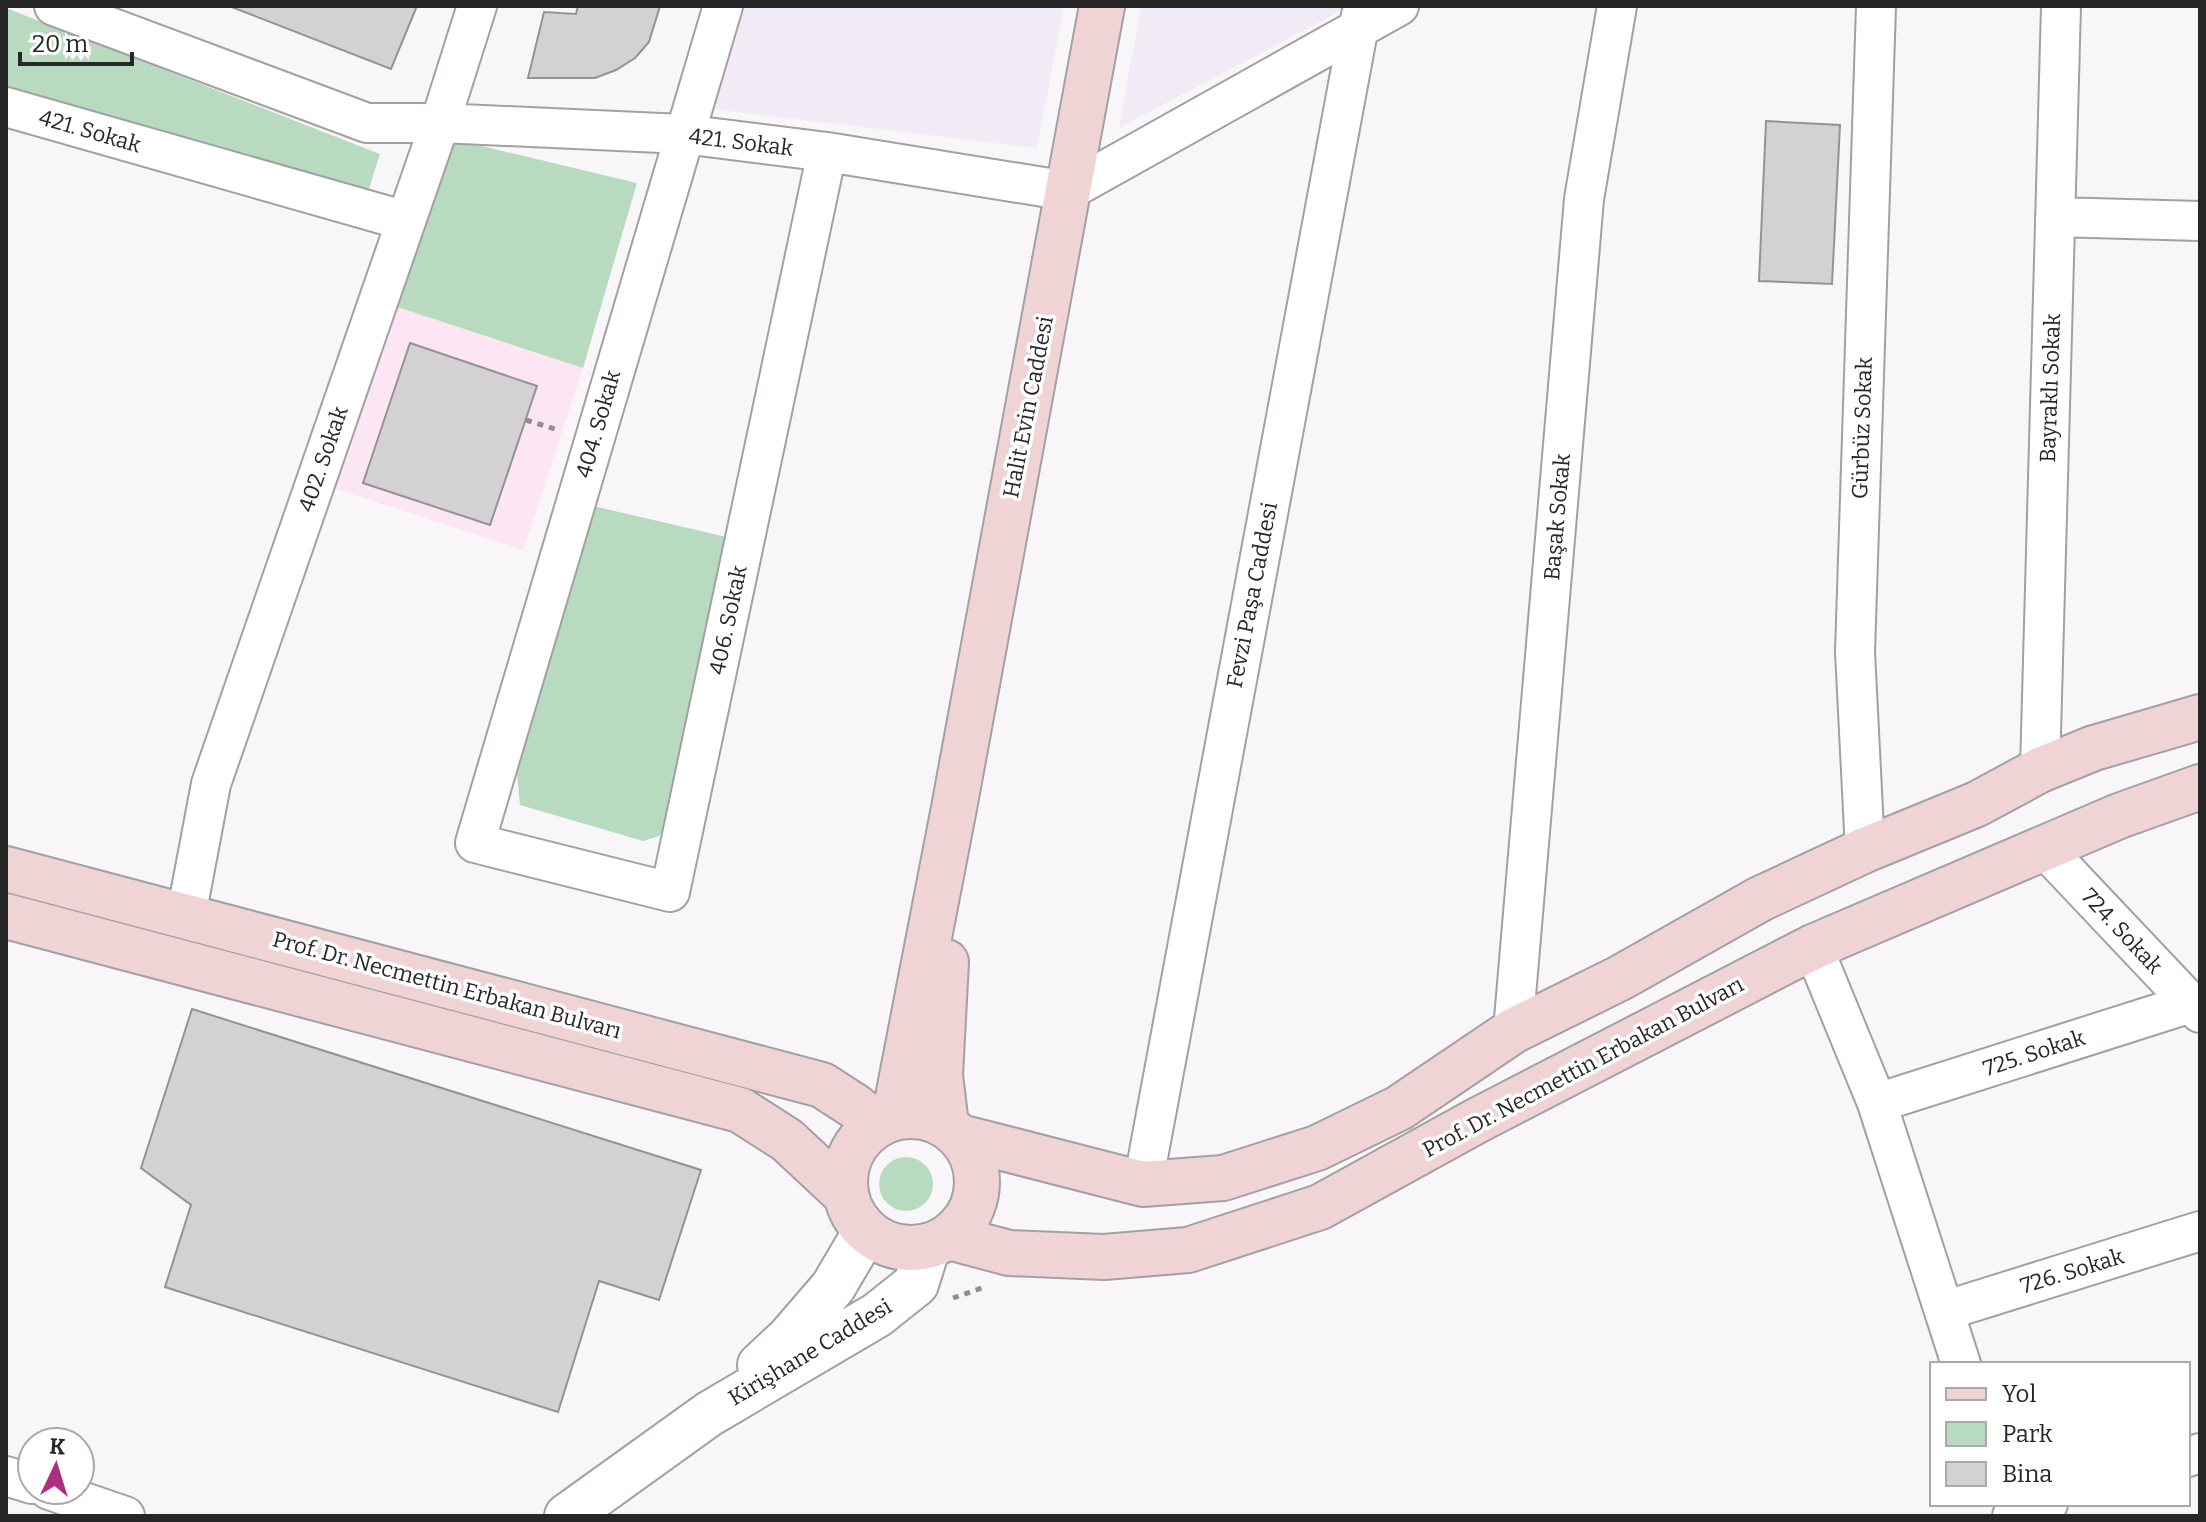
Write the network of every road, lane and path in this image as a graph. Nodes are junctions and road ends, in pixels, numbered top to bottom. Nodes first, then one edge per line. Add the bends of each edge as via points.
1 (54, 6) edge
2 (477, 6) edge
3 (723, 6) edge
4 (1102, 6) edge
5 (1399, 6) edge
6 (1617, 6) edge
7 (1876, 6) edge
8 (2061, 6) edge
9 (1360, 19) edge
10 (6, 107) edge
11 (440, 123) junction
12 (683, 134) junction
13 (827, 152) junction
14 (1068, 191) junction
15 (2055, 217) junction
16 (406, 221) junction
17 (2200, 221) edge
18 (526, 420) dead end
19 (563, 431) dead end
20 (2200, 717) edge
21 (2040, 770) junction
22 (2200, 787) edge
23 (954, 808) junction
24 (475, 843) joint
25 (2045, 849) junction
26 (1865, 850) junction
27 (6, 869) edge
28 (6, 916) edge
29 (186, 916) junction
30 (1813, 947) junction
31 (2195, 1008) edge
32 (1513, 1031) junction
33 (1877, 1103) junction
34 (886, 1121) junction
35 (953, 1131) junction
36 (1143, 1184) junction
37 (856, 1213) junction
38 (2200, 1231) edge
39 (938, 1241) junction
40 (1944, 1311) junction
41 (1960, 1362) edge
42 (709, 1414) junction
43 (96, 1506) edge
44 (2042, 1506) edge
45 (125, 1516) edge
46 (567, 1516) edge
47 (2011, 1516) edge

1 - 11 street, 421. Sokak via 367,123
2 - 11 street, 402. Sokak
3 - 12 street, 404. Sokak
4 - 14 main road, Halit Evin Caddesi
5 - 9 street
6 - 32 street, Başak Sokak via 1584,199
7 - 26 street, Gürbüz Sokak via 1855,652
8 - 15 street, Bayraklı Sokak
9 - 14 street
9 - 36 street, Fevzi Paşa Caddesi
10 - 16 street, 421. Sokak
11 - 12 street, 421. Sokak
11 - 16 street, 402. Sokak
12 - 13 street, 421. Sokak
12 - 24 street, 404. Sokak
13 - 14 street, 421. Sokak
13 - 24 street, 406. Sokak via 670,892
14 - 23 main road, Halit Evin Caddesi
15 - 17 street
15 - 21 street, Bayraklı Sokak
16 - 29 street, 402. Sokak via 211,784
18 - 19 path
20 - 21 main road
21 - 26 main road via 1977,804
22 - 25 main road, Prof. Dr. Necmettin Erbakan Bulvarı
23 - 34 main road, Halit Evin Caddesi
23 - 35 main road, Halit Evin Caddesi via 940,1075
25 - 30 main road, Prof. Dr. Necmettin Erbakan Bulvarı
25 - 31 street, 724. Sokak
26 - 32 main road via 1760,899
27 - 29 main road, Prof. Dr. Necmettin Erbakan Bulvarı
28 - 37 main road, Prof. Dr. Necmettin Erbakan Bulvarı via 740,1110 787,1140
29 - 34 main road, Prof. Dr. Necmettin Erbakan Bulvarı via 822,1085
30 - 33 street
30 - 39 main road, Prof. Dr. Necmettin Erbakan Bulvarı via 1320,1207 1188,1250 1104,1257 1009,1253
31 - 33 street, 725. Sokak
32 - 36 main road via 1399,1108 1317,1148 1223,1178
33 - 40 street
34 - 35 main road via 912,1115
34 - 37 main road via 862,1138 851,1155 845,1174
35 - 36 main road
35 - 39 main road via 973,1156 978,1178 975,1201 965,1221
37 - 39 main road via 895,1246
37 - 42 street, Kirişhane Caddesi via 833,1287 789,1338
38 - 40 street, 726. Sokak
39 - 42 street, Kirişhane Caddesi via 916,1284 877,1315
40 - 41 street
42 - 46 street, Kirişhane Caddesi
43 - 45 street
44 - 47 street

